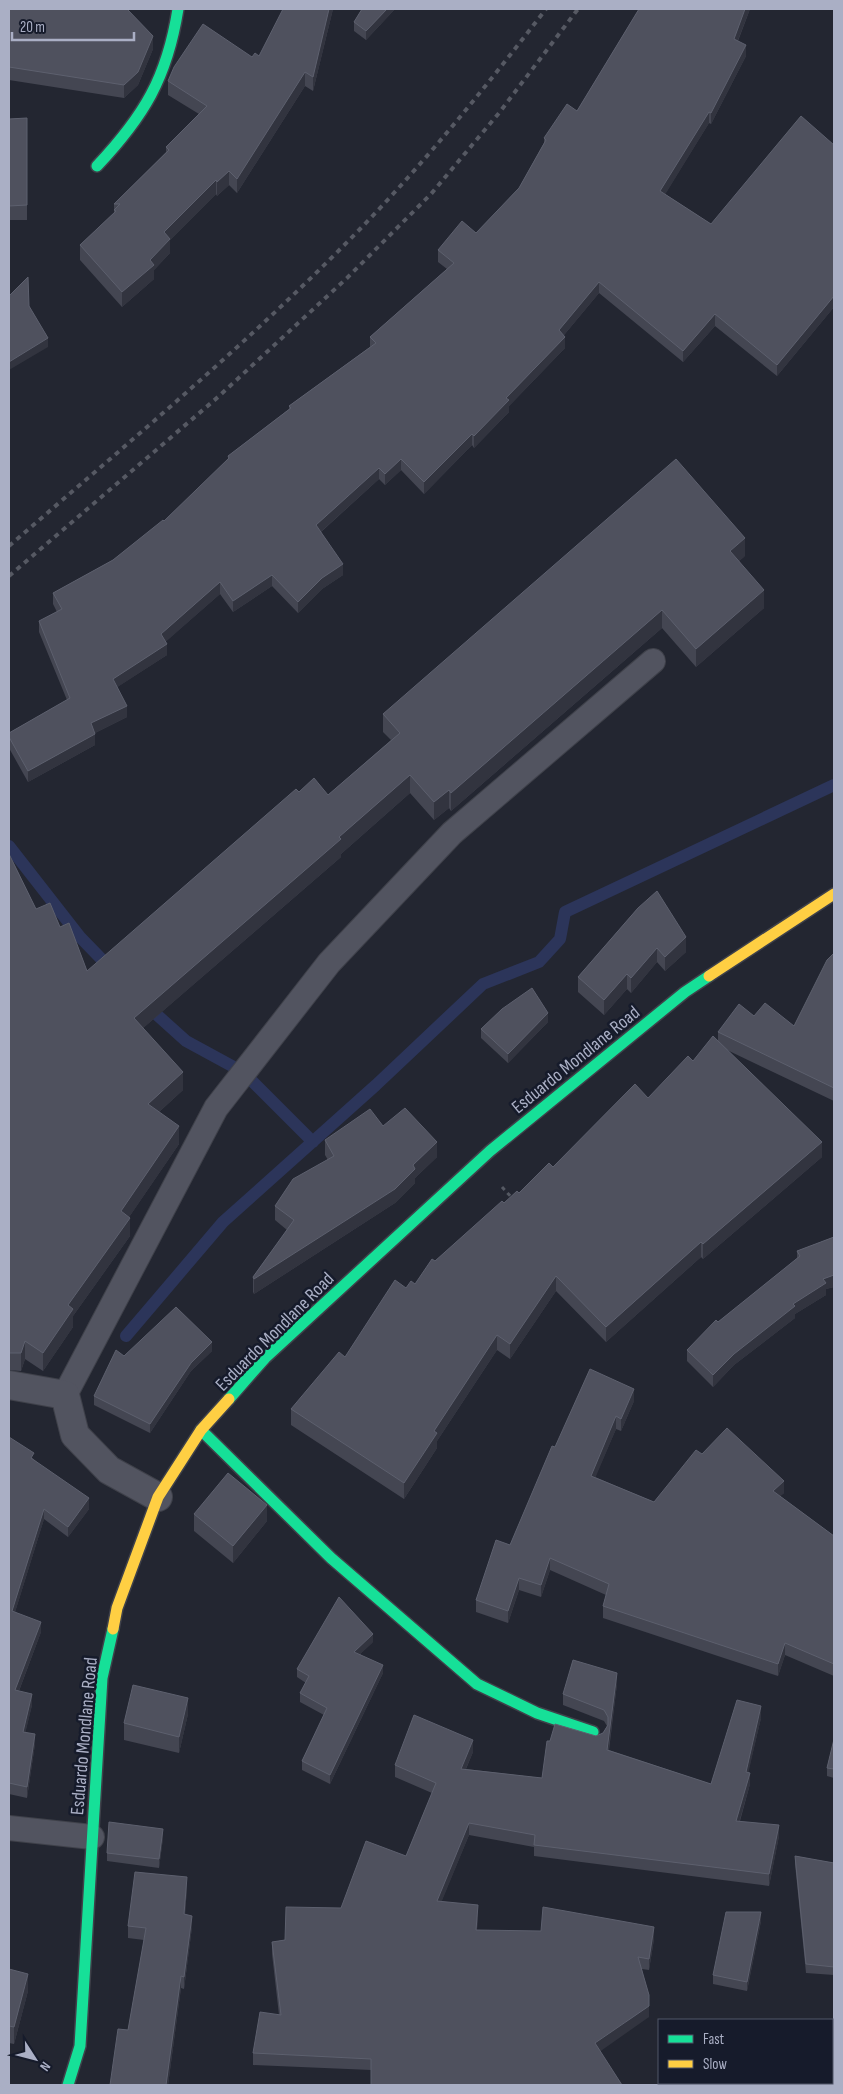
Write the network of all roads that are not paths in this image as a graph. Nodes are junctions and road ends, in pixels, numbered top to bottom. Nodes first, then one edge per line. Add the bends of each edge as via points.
1 (178, 9) edge
2 (97, 166) dead end
3 (653, 661) dead end
4 (828, 904) edge
5 (9, 1385) edge
6 (65, 1395) junction
7 (201, 1430) junction
8 (158, 1497) junction
9 (593, 1732) dead end
10 (9, 1828) edge
11 (92, 1837) junction
12 (68, 2085) edge

1 - 2 street via 175,32 156,83 132,126
3 - 6 lane via 452,833 329,962 216,1108
4 - 7 street, Esduardo Mondlane Road via 685,992 478,1161 265,1358
5 - 6 street
6 - 8 street via 75,1435 110,1470
7 - 8 street, Esduardo Mondlane Road
7 - 9 street via 331,1558 477,1684 537,1713
8 - 11 street, Esduardo Mondlane Road via 118,1608 102,1678
10 - 11 lane
11 - 12 street, Esduardo Mondlane Road via 80,2046

